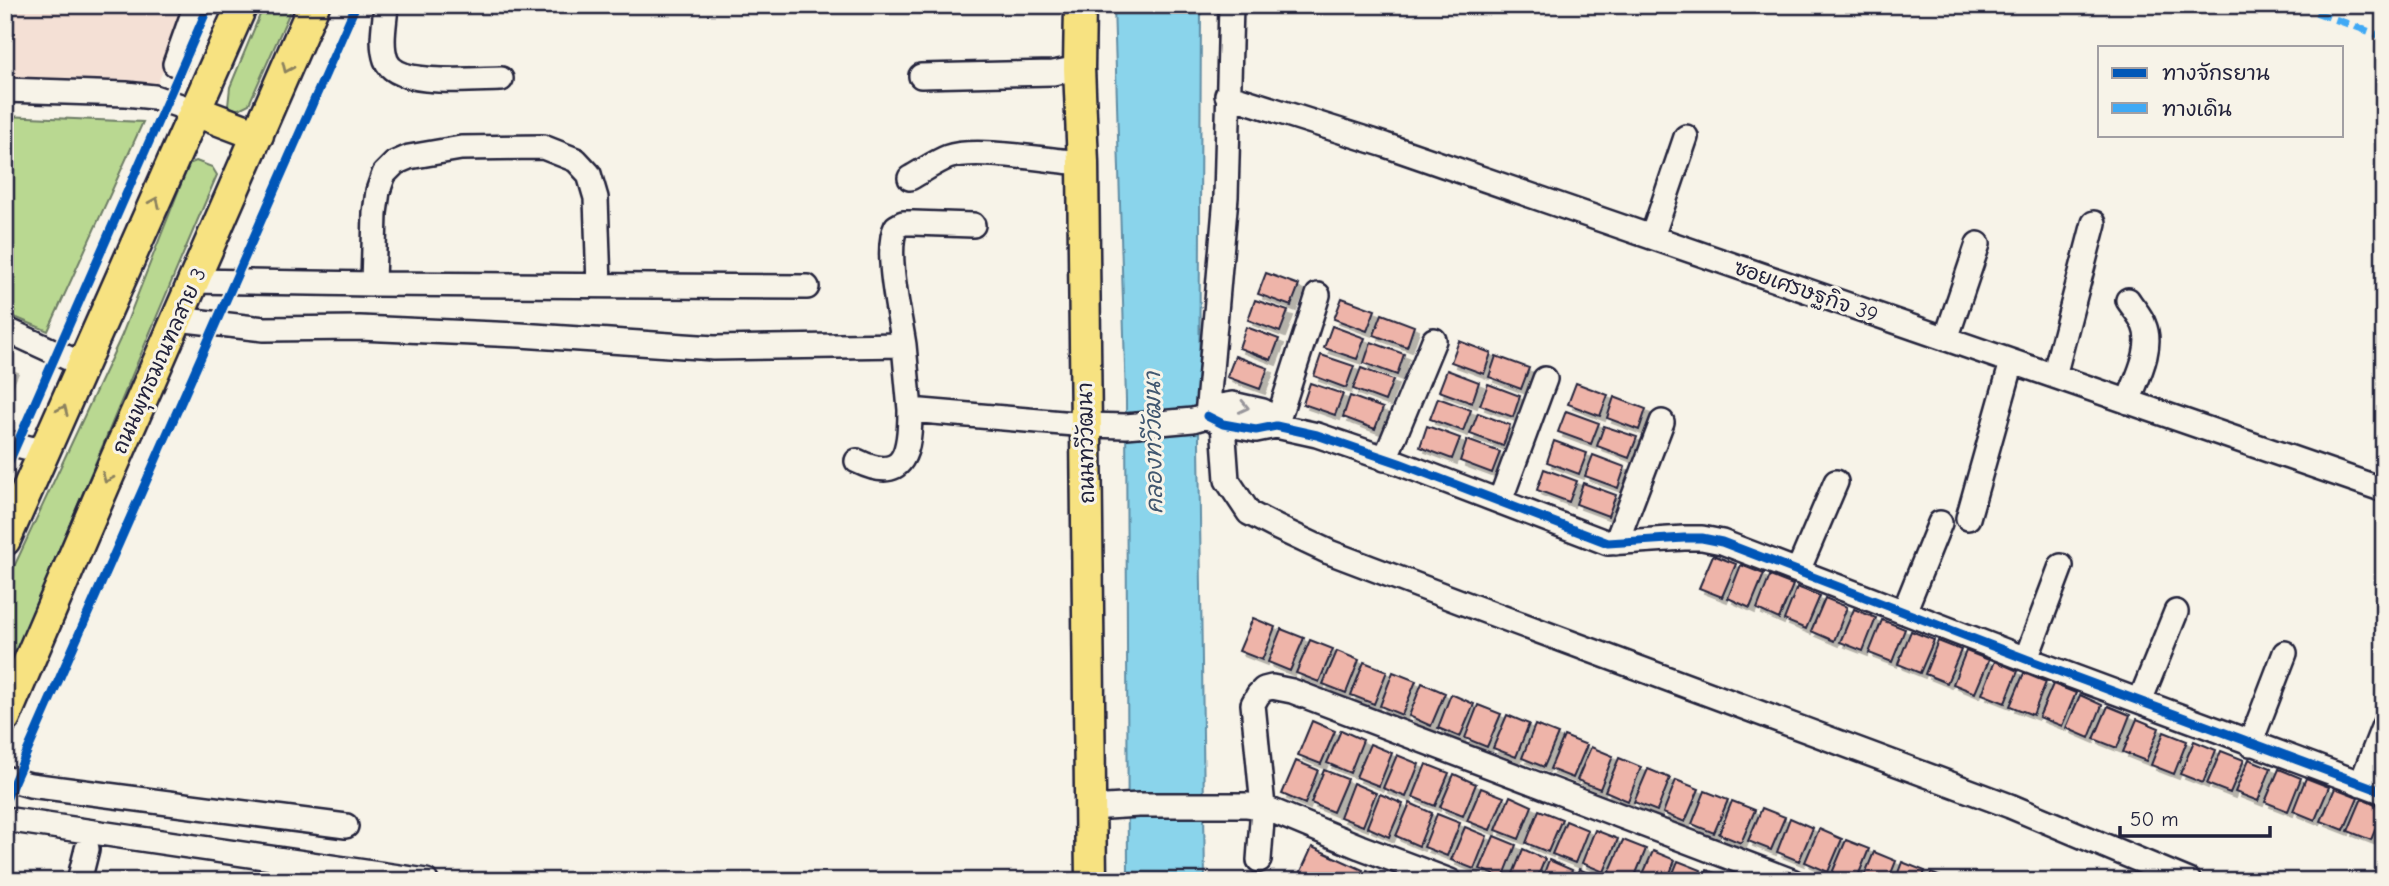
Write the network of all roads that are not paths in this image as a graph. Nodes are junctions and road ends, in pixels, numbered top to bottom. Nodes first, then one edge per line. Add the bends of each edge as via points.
1 (196, 5) edge
2 (242, 5) edge
3 (314, 5) edge
4 (386, 5) edge
5 (1080, 5) edge
6 (1231, 5) edge
7 (175, 64) dead end
8 (1079, 68) junction
9 (921, 76) dead end
10 (501, 79) dead end
11 (5, 90) edge
12 (1227, 95) junction
13 (195, 111) junction
14 (258, 135) junction
15 (1686, 137) dead end
16 (1083, 163) junction
17 (910, 178) dead end
18 (2094, 223) dead end
19 (973, 225) dead end
20 (1653, 237) junction
21 (1978, 244) dead end
22 (193, 281) junction
23 (373, 284) junction
24 (599, 285) junction
25 (807, 287) dead end
26 (1318, 295) dead end
27 (2128, 300) dead end
28 (177, 318) junction
29 (5, 329) edge
30 (1946, 339) junction
31 (1434, 340) dead end
32 (904, 345) junction
33 (2012, 362) junction
34 (83, 365) junction
35 (2054, 376) junction
36 (1545, 379) dead end
37 (2128, 402) junction
38 (910, 410) junction
39 (1208, 420) junction
40 (1662, 422) dead end
41 (1086, 425) junction
42 (1276, 426) junction
43 (5, 442) edge
44 (45, 452) junction
45 (1385, 458) junction
46 (857, 461) dead end
47 (1836, 482) dead end
48 (2384, 490) edge
49 (1500, 501) junction
50 (1968, 518) dead end
51 (1940, 523) dead end
52 (5, 540) edge
53 (1616, 543) junction
54 (2061, 566) dead end
55 (1798, 571) junction
56 (1904, 612) junction
57 (2176, 612) dead end
58 (2285, 653) dead end
59 (2026, 659) junction
60 (2140, 701) junction
61 (5, 717) edge
62 (2384, 725) edge
63 (2250, 744) junction
64 (5, 778) edge
65 (2361, 784) junction
66 (2384, 792) edge
67 (1263, 807) junction
68 (1090, 808) junction
69 (5, 819) edge
70 (346, 827) dead end
71 (87, 849) dead end
72 (1259, 860) dead end
73 (79, 881) edge
74 (426, 881) edge
75 (1091, 881) edge
76 (1450, 881) edge
77 (1792, 881) edge
78 (2189, 881) edge

1 - 7 street
2 - 13 main road
3 -> 14 main road, ถนนพุทธมณฑลสาย 3
4 - 10 street via 383,46 387,63 396,71 419,79
5 - 8 main road, ถนนทวีวัฒนา
6 - 12 street
8 - 9 street via 1053,73
8 - 16 main road, ถนนทวีวัฒนา
11 - 13 street via 126,93
12 - 20 street, ซอยเศรษฐกิจ 39
12 - 39 street via 1226,197
13 - 14 main road
34 -> 13 main road
14 - 22 main road, ถนนพุทธมณฑลสาย 3
15 - 20 street
16 - 17 street via 960,154
16 - 41 main road, ถนนทวีวัฒนา
18 - 35 street
19 - 32 street via 903,223 896,227 892,259
20 - 30 street, ซอยเศรษฐกิจ 39
21 - 30 street
22 - 23 street
22 - 28 main road, ถนนพุทธมณฑลสาย 3
23 - 24 street
23 - 24 street via 378,191 384,174 396,163 461,148 543,147 576,160 589,174 596,198
24 - 25 street
26 - 42 street
27 - 37 street via 2144,325 2147,340
28 - 32 street via 264,329 360,328 714,348
28 -> 61 main road, ถนนพุทธมณฑลสาย 3
29 - 34 street
30 - 33 street, ซอยเศรษฐกิจ 39
31 - 45 street
32 - 38 street
33 - 35 street, ซอยเศรษฐกิจ 39
33 - 50 street
44 -> 34 main road
35 - 37 street, ซอยเศรษฐกิจ 39
36 - 49 street
37 - 48 street, ซอยเศรษฐกิจ 39
38 - 41 street
38 - 46 street via 909,439 900,461 888,469
39 - 41 street
39 - 42 street via 1256,430
39 - 78 street via 1227,480 1249,513 1329,552 2010,806
40 - 53 street
41 - 68 main road, ถนนทวีวัฒนา
42 - 45 street
43 - 44 street
44 - 52 main road
45 - 49 street
47 - 55 street
49 - 53 street via 1578,533
51 - 56 street
53 - 55 street via 1702,538
54 - 59 street
55 - 56 street
56 - 59 street
57 - 60 street
58 - 63 street
59 - 60 street
60 - 63 street
62 - 65 street
63 - 65 street
64 - 70 street
65 - 66 street
67 - 68 street
67 - 72 street
67 - 76 street
67 - 77 street via 1253,704 1272,687 1382,724
68 - 75 main road, ถนนทวีวัฒนา
69 - 74 street
71 - 73 street

